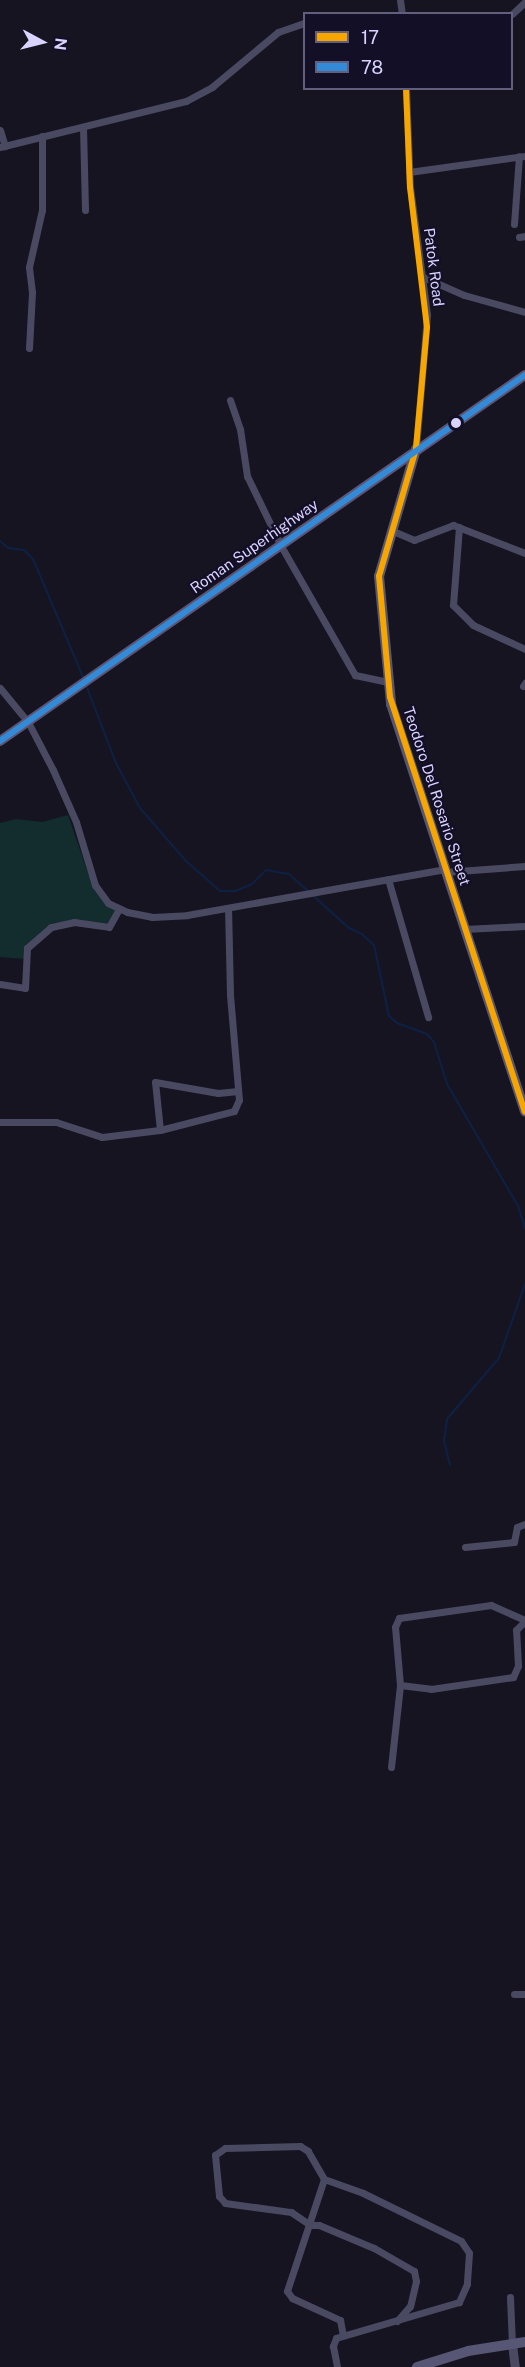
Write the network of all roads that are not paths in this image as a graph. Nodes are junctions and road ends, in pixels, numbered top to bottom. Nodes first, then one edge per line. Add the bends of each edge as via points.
1 (525, 2) edge
2 (513, 13) edge
3 (303, 23) edge
4 (406, 90) edge
5 (83, 127) junction
6 (0, 130) edge
7 (42, 136) junction
8 (3, 146) edge
9 (522, 156) edge
10 (409, 172) junction
11 (85, 210) dead end
12 (514, 224) dead end
13 (423, 277) junction
14 (525, 312) edge
15 (29, 348) dead end
16 (525, 375) edge
17 (230, 400) dead end
18 (416, 449) junction
19 (459, 527) junction
20 (393, 531) junction
21 (281, 546) junction
22 (523, 549) edge
23 (525, 649) edge
24 (389, 682) junction
25 (0, 688) edge
26 (28, 722) junction
27 (0, 741) edge
28 (525, 866) edge
29 (445, 870) junction
30 (388, 879) junction
31 (119, 909) junction
32 (228, 909) junction
33 (525, 926) edge
34 (464, 929) junction
35 (0, 984) edge
36 (429, 1017) dead end
37 (238, 1091) junction
38 (525, 1112) edge
39 (0, 1122) edge
40 (160, 1130) junction
41 (525, 1524) edge
42 (465, 1547) dead end
43 (525, 1621) edge
44 (400, 1685) junction
45 (392, 1767) dead end
46 (514, 1994) dead end
47 (525, 1994) edge
48 (324, 2179) junction
49 (310, 2225) junction
50 (510, 2297) dead end
51 (397, 2321) junction
52 (343, 2335) junction
53 (525, 2342) edge
54 (512, 2344) junction
55 (337, 2367) edge
56 (417, 2367) edge
57 (515, 2367) edge

1 - 2 street
3 - 5 street via 278,32 212,87 186,101
4 - 10 street, Patok Road
5 - 7 street
5 - 11 street
6 - 8 street
7 - 8 street
7 - 15 street via 42,210 29,267
9 - 10 street
9 - 12 street
10 - 13 street, Patok Road
13 - 14 street via 464,295
13 - 18 street, Patok Road via 427,327
16 - 18 main road, Roman Superhighway
17 - 21 street via 240,429 244,468
18 - 20 main road, Teodoro Del Rosario Street
18 - 21 main road, Roman Superhighway
19 - 20 street via 446,526 414,540
19 - 22 street
19 - 23 street via 453,605 473,625
20 - 24 main road, Teodoro Del Rosario Street via 379,576
21 - 24 street via 355,675
21 - 26 main road, Roman Superhighway
24 - 29 main road, Teodoro Del Rosario Street via 393,711
25 - 26 street
26 - 27 main road, Roman Superhighway
26 - 31 street via 72,812 96,885 108,903
28 - 29 street
29 - 30 street
29 - 34 main road, Teodoro Del Rosario Street
30 - 32 street
30 - 36 street
31 - 32 street via 152,917
31 - 35 street via 108,927 74,922 51,927 27,948 25,988
32 - 37 street
33 - 34 street
34 - 38 main road, Teodoro Del Rosario Street
37 - 40 street via 238,1103 232,1113
37 - 40 street via 218,1093 155,1082
39 - 40 street via 56,1122 102,1137
41 - 42 street via 517,1527 514,1542
43 - 44 street via 516,1630 518,1666 513,1677 431,1689
43 - 44 street via 491,1605 399,1618 395,1627
44 - 45 street
46 - 47 street
48 - 49 street
48 - 49 street via 308,2151 300,2146 225,2148 215,2155 218,2192 225,2203 291,2212
48 - 51 street via 398,2209 467,2247 468,2274 461,2300
49 - 51 street via 363,2243 414,2271 416,2281 410,2306
49 - 52 street via 294,2263 288,2293 340,2320
50 - 54 street
51 - 52 street
52 - 55 street via 334,2343
53 - 54 main road
54 - 56 main road via 468,2351
54 - 57 street

